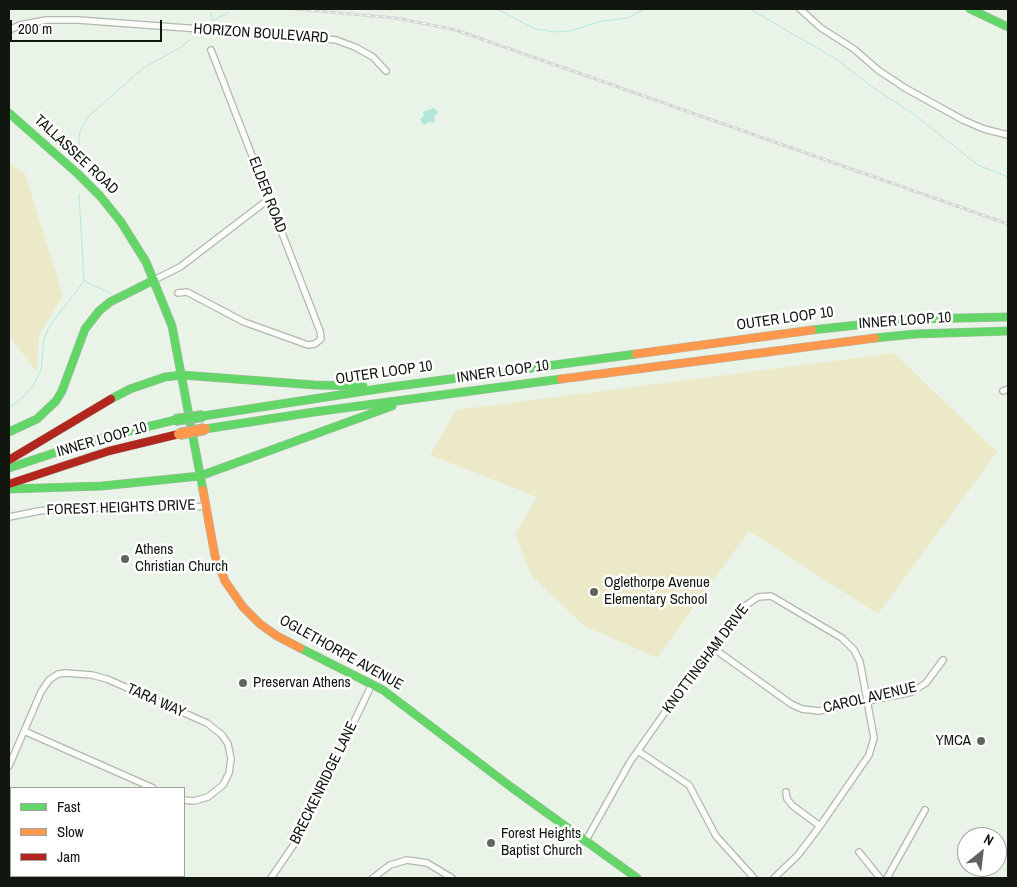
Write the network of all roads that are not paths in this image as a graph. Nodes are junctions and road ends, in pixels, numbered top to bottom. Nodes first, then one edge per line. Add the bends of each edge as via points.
1 (800, 9) edge
2 (970, 9) edge
3 (1008, 27) edge
4 (9, 30) edge
5 (211, 50) dead end
6 (386, 71) dead end
7 (9, 113) edge
8 (1008, 135) edge
9 (268, 199) junction
10 (154, 280) junction
11 (178, 293) dead end
12 (1008, 317) edge
13 (1008, 331) edge
14 (182, 375) junction
15 (391, 387) junction
16 (410, 400) junction
17 (189, 416) joint
18 (9, 432) edge
19 (9, 460) edge
20 (9, 468) edge
21 (200, 476) junction
22 (9, 484) edge
23 (9, 490) edge
24 (205, 506) junction
25 (9, 517) edge
26 (713, 648) junction
27 (944, 660) dead end
28 (372, 684) junction
29 (867, 702) junction
30 (24, 732) junction
31 (638, 751) junction
32 (9, 766) edge
33 (151, 787) edge
34 (786, 792) dead end
35 (185, 800) edge
36 (925, 810) dead end
37 (820, 826) junction
38 (585, 842) junction
39 (859, 852) dead end
40 (271, 878) edge
41 (373, 878) edge
42 (452, 878) edge
43 (637, 878) edge
44 (754, 878) edge
45 (774, 878) edge
46 (880, 878) edge
47 (888, 878) edge

1 - 8 street via 821,28 905,88 963,120
2 - 3 main road
4 - 6 street, HORIZON BOULEVARD via 46,20 78,20 309,36 355,47
5 - 9 street, ELDER ROAD
7 - 10 main road, TALLASSEE ROAD via 100,196 131,236
9 - 10 street via 180,267
9 - 11 street, ELDER ROAD via 320,331 319,341 308,345 244,322 187,292
10 - 14 main road, TALLASSEE ROAD via 172,326
10 - 18 main road via 110,302 100,311 85,329 56,402 37,419
12 - 15 main road, OUTER LOOP 10 via 912,319 843,326
13 - 16 main road, INNER LOOP 10 via 862,339
14 - 15 main road
14 - 17 main road, TALLASSEE ROAD
14 - 19 main road via 130,389
15 - 20 main road, OUTER LOOP 10, bridge via 175,420 93,440
16 - 21 main road
16 - 22 main road, INNER LOOP 10, bridge via 249,421 178,434
17 - 21 main road, OGLETHORPE AVENUE
21 - 23 main road via 102,486
21 - 24 main road, OGLETHORPE AVENUE
24 - 25 street, FOREST HEIGHTS DRIVE via 67,508
24 - 28 main road, OGLETHORPE AVENUE via 220,568 243,607 277,636
26 - 29 street, CAROL AVENUE via 785,700 802,708 819,711
26 - 29 street, KNOTTINGHAM DRIVE via 745,605 762,596 771,596 850,645 860,662
26 - 31 street, KNOTTINGHAM DRIVE
27 - 29 street, CAROL AVENUE via 917,689
28 - 38 main road, OGLETHORPE AVENUE
28 - 40 street, BRECKENRIDGE LANE via 299,837
29 - 37 street, KNOTTINGHAM DRIVE via 873,733 872,749
30 - 32 street, TARA WAY
30 - 33 street
30 - 35 street, TARA WAY via 41,692 53,677 72,672 107,679 207,723 225,739 230,752 230,766 223,785 208,797
31 - 38 street, KNOTTINGHAM DRIVE
31 - 44 street via 689,786 716,836
34 - 37 street via 793,806
36 - 47 street
37 - 45 street, KNOTTINGHAM DRIVE via 798,855
38 - 43 main road, OGLETHORPE AVENUE
39 - 46 street
41 - 42 street via 390,865 407,860 427,863

